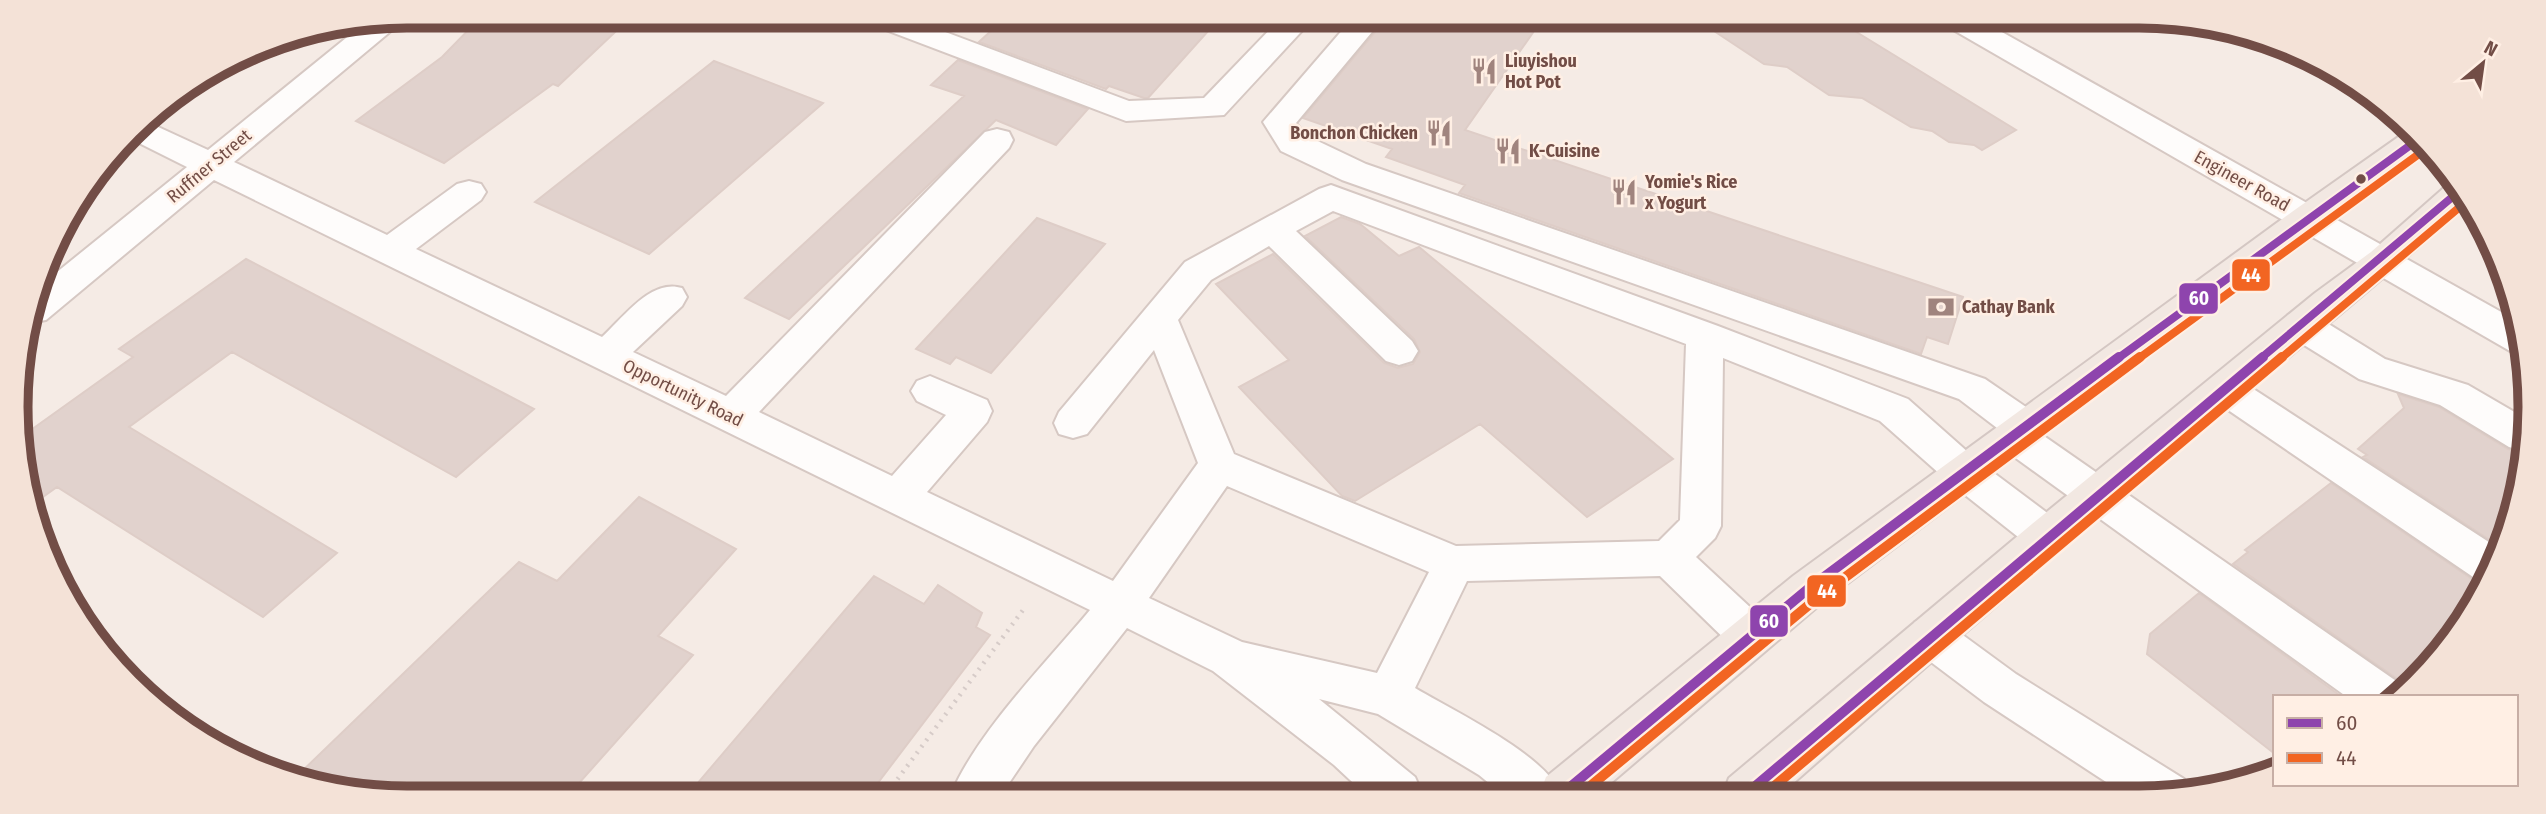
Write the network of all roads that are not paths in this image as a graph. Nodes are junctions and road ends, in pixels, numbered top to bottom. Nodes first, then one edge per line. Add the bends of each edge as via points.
1 (907, 28) edge
2 (1289, 28) edge
3 (1360, 28) edge
4 (1971, 28) edge
5 (374, 30) edge
6 (145, 133) edge
7 (997, 140) dead end
8 (2412, 144) edge
9 (211, 165) junction
10 (469, 192) dead end
11 (2454, 196) edge
12 (2308, 217) junction
13 (1272, 229) junction
14 (390, 251) junction
15 (2383, 261) junction
16 (669, 297) dead end
17 (43, 303) edge
18 (1159, 317) junction
19 (2301, 325) junction
20 (2511, 334) edge
21 (1705, 336) junction
22 (1399, 351) dead end
23 (606, 355) junction
24 (2224, 389) junction
25 (930, 391) dead end
26 (731, 416) junction
27 (1073, 423) dead end
28 (2019, 431) junction
29 (2517, 432) edge
30 (1219, 465) junction
31 (1964, 472) junction
32 (2098, 494) junction
33 (898, 497) junction
34 (2048, 536) junction
35 (1669, 558) junction
36 (2485, 562) edge
37 (1454, 564) junction
38 (1121, 604) junction
39 (1751, 636) junction
40 (1930, 636) junction
41 (1228, 657) junction
42 (2380, 695) edge
43 (1388, 696) junction
44 (2152, 785) edge
45 (980, 786) edge
46 (1390, 786) edge
47 (1528, 786) edge
48 (1571, 786) edge
49 (1755, 786) edge

1 - 2 street via 1126,111 1213,108
3 - 28 street via 1279,122 1293,143 1354,172 1972,389
4 - 12 street, Engineer Road
5 - 9 street, Ruffner Street
6 - 9 street, Opportunity Road
7 - 26 street
8 - 12 main road
9 - 14 street, Opportunity Road
9 - 17 street, Ruffner Street
10 - 14 street
11 - 15 main road
12 - 15 street, Engineer Road
12 - 28 main road
13 - 18 street via 1198,271
13 - 21 street via 1331,197
13 - 22 street
14 - 23 street, Opportunity Road
15 - 19 main road
15 - 20 street, Engineer Road
16 - 23 street
18 - 27 street
18 - 30 street
19 - 24 main road
19 - 29 street via 2372,369 2454,395
21 - 31 street via 1894,410
21 - 35 street via 1700,526
23 - 26 street, Opportunity Road
24 - 32 main road
24 - 36 street
25 - 33 street via 974,411
26 - 33 street, Opportunity Road
28 - 31 main road
28 - 32 street
30 - 37 street
30 - 38 street
31 - 34 street
31 - 39 main road
32 - 34 main road
32 - 42 street
33 - 38 street, Opportunity Road
34 - 40 main road
35 - 37 street
35 - 39 street
37 - 43 street
38 - 41 street, Opportunity Road
38 - 45 street
39 - 48 main road
40 - 44 street via 2000,688
40 - 49 main road
41 - 43 street
41 - 46 street
43 - 47 street via 1495,760

